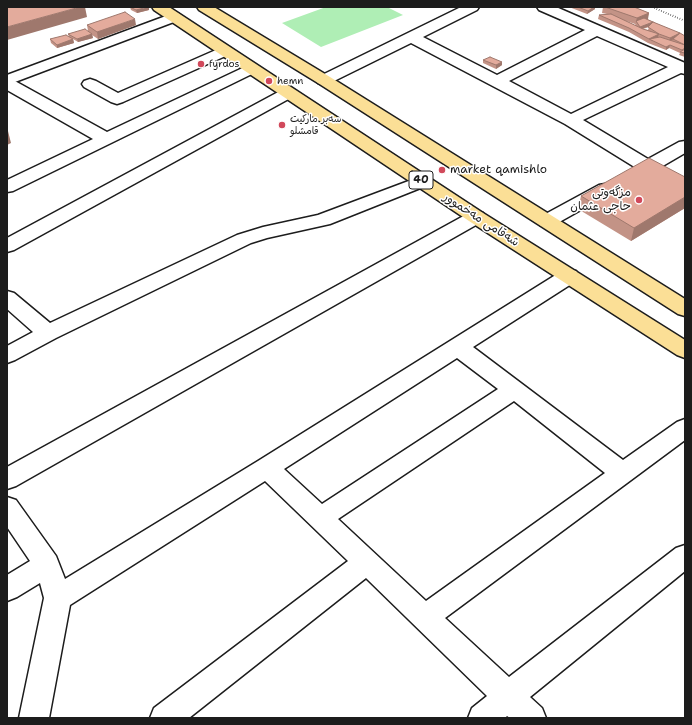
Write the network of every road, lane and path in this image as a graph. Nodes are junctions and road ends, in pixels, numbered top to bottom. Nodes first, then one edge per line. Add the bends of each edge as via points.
1 (159, 7) edge
2 (204, 7) edge
3 (472, 7) edge
4 (544, 7) edge
5 (652, 7) edge
6 (174, 17) junction
7 (685, 21) edge
8 (597, 30) junction
9 (412, 37) junction
10 (225, 51) junction
11 (682, 68) edge
12 (252, 69) junction
13 (324, 80) junction
14 (497, 81) junction
15 (7, 82) edge
16 (90, 84) dead end
17 (288, 93) junction
18 (570, 120) junction
19 (106, 139) junction
20 (685, 146) edge
21 (646, 167) junction
22 (422, 181) junction
23 (7, 187) edge
24 (685, 187) edge
25 (476, 217) junction
26 (547, 221) junction
27 (7, 246) edge
28 (569, 276) junction
29 (7, 298) edge
30 (685, 308) edge
31 (48, 333) junction
32 (458, 347) junction
33 (685, 350) edge
34 (7, 355) edge
35 (514, 390) junction
36 (685, 428) edge
37 (267, 468) junction
38 (623, 473) junction
39 (7, 479) edge
40 (7, 507) edge
41 (320, 518) junction
42 (685, 556) edge
43 (367, 562) junction
44 (47, 564) junction
45 (7, 589) edge
46 (58, 598) junction
47 (425, 617) junction
48 (508, 696) junction
49 (34, 718) edge
50 (165, 718) edge
51 (483, 718) edge
52 (531, 718) edge

1 - 6 highway, شەقامی مەخموور / 40
2 - 13 highway
3 - 9 street
4 - 8 street
5 - 7 path
6 - 10 highway, شەقامی مەخموور / 40
6 - 15 street
8 - 11 street
8 - 14 street
9 - 13 street
9 - 14 street
10 - 12 highway, شەقامی مەخموور / 40
10 - 16 street via 117,99
11 - 18 street
12 - 17 highway, شەقامی مەخموور / 40
12 - 19 street
13 - 26 highway
14 - 18 street
15 - 19 street
17 - 22 highway, شەقامی مەخموور / 40
17 - 27 street
18 - 21 street
19 - 23 street
20 - 21 street
21 - 24 street
21 - 26 street
22 - 25 highway, شەقامی مەخموور / 40
22 - 31 street via 323,220 244,239
25 - 28 highway, شەقامی مەخموور / 40
25 - 39 street
26 - 30 highway
28 - 32 street
28 - 33 highway, شەقامی مەخموور / 40
29 - 31 street
31 - 34 street
32 - 35 street
32 - 37 street
35 - 38 street
35 - 41 street
36 - 38 street
37 - 41 street
37 - 46 street
38 - 47 street
40 - 44 street
41 - 43 street
42 - 48 street
43 - 47 street
43 - 50 street
44 - 45 street
44 - 46 street
46 - 49 street
47 - 48 street
48 - 51 street
48 - 52 street

